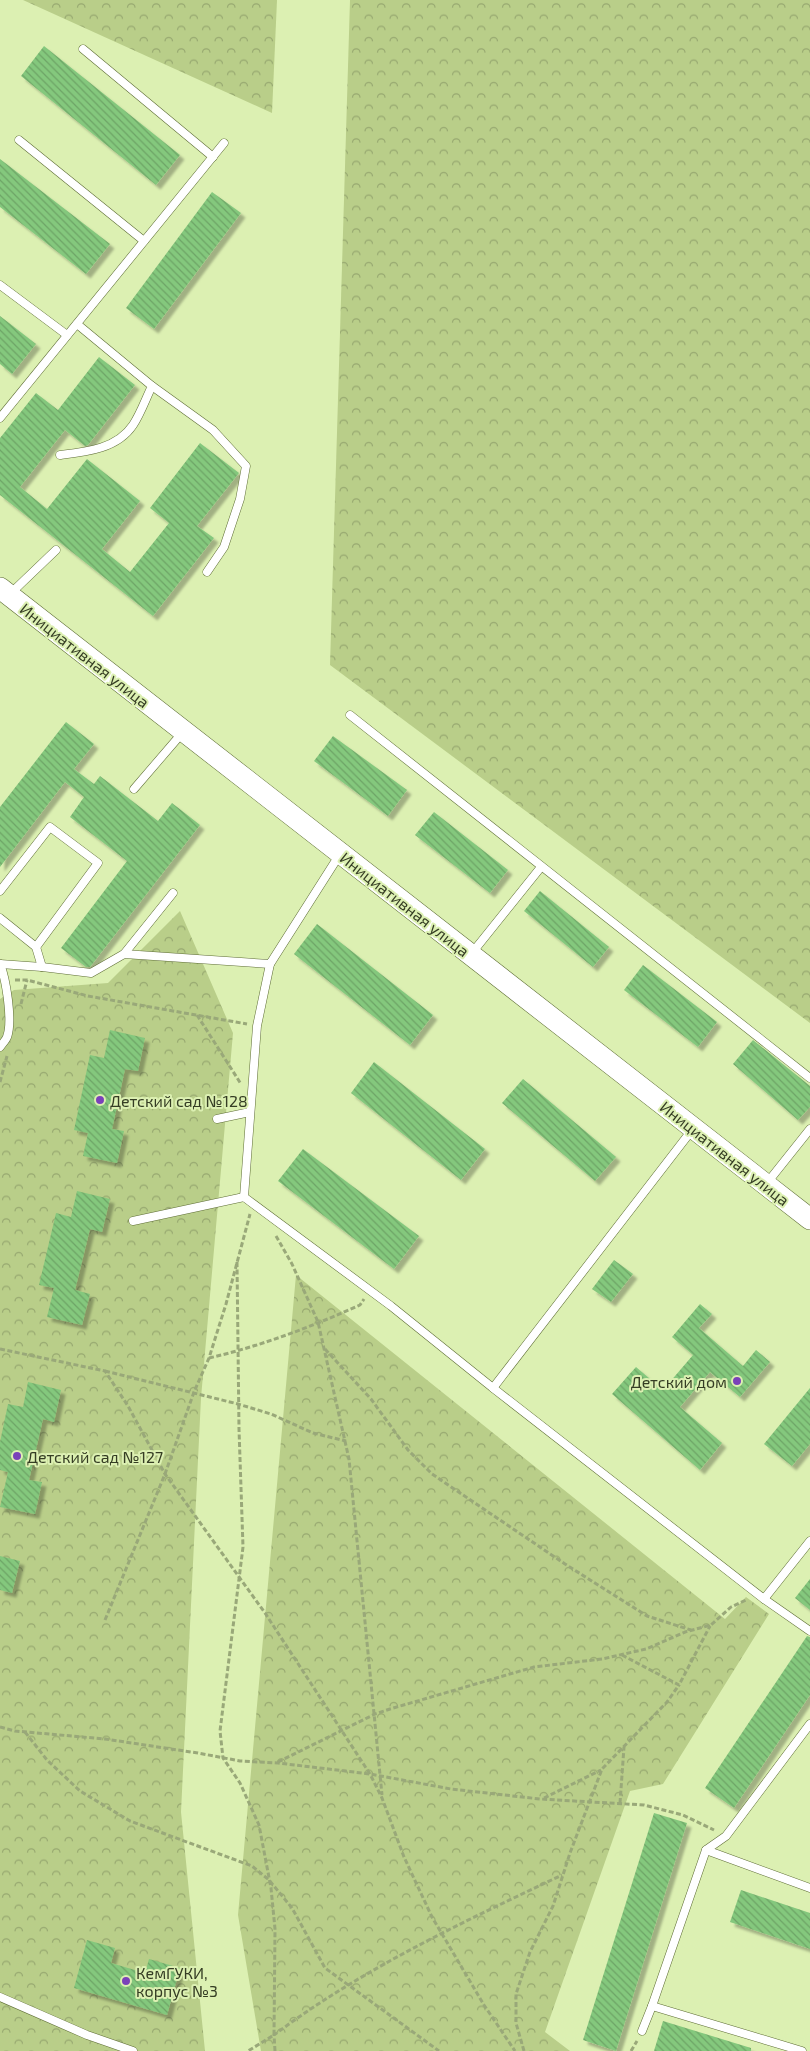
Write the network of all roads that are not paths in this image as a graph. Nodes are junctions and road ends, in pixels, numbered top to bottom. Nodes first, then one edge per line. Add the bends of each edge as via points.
1 (83, 49) dead end
2 (18, 140) dead end
3 (224, 143) dead end
4 (213, 156) junction
5 (144, 241) junction
6 (0, 285) edge
7 (77, 324) junction
8 (68, 335) junction
9 (152, 386) junction
10 (0, 418) edge
11 (60, 455) dead end
12 (56, 550) dead end
13 (207, 572) dead end
14 (4, 592) edge
15 (350, 715) dead end
16 (184, 732) junction
17 (134, 789) dead end
18 (340, 854) junction
19 (541, 867) junction
20 (0, 891) edge
21 (173, 893) dead end
22 (0, 918) edge
23 (36, 947) junction
24 (124, 954) junction
25 (470, 955) junction
26 (0, 964) edge
27 (270, 964) junction
28 (42, 966) junction
29 (0, 1047) edge
30 (810, 1078) edge
31 (250, 1112) junction
32 (217, 1119) dead end
33 (693, 1128) junction
34 (810, 1129) edge
35 (765, 1184) junction
36 (244, 1197) junction
37 (810, 1219) edge
38 (133, 1221) dead end
39 (493, 1388) junction
40 (810, 1541) edge
41 (761, 1597) junction
42 (810, 1631) edge
43 (810, 1724) edge
44 (706, 1850) junction
45 (810, 1888) edge
46 (0, 1997) edge
47 (652, 2006) junction
48 (642, 2031) dead end
49 (133, 2051) edge
50 (802, 2051) edge

1 - 4 lane
2 - 5 lane
3 - 4 lane
4 - 5 lane
5 - 7 lane
6 - 8 lane
7 - 8 lane
7 - 9 lane
8 - 10 lane
9 - 11 lane via 133,426 114,442 93,451
9 - 13 lane via 212,430 246,466 240,499 224,548
12 - 14 lane
14 - 16 main road, Инициативная улица
15 - 19 lane
16 - 17 lane
16 - 18 main road, Инициативная улица
18 - 25 main road, Инициативная улица
18 - 27 lane
19 - 25 lane
19 - 30 lane
20 - 23 lane via 50,827 98,863
21 - 24 lane
22 - 23 lane
23 - 28 lane
24 - 27 lane
24 - 28 lane via 91,973
25 - 33 main road, Инициативная улица
26 - 28 lane
26 - 29 lane via 6,979 8,1015 7,1036
27 - 31 lane via 257,1026
31 - 32 lane
31 - 36 lane
33 - 35 main road, Инициативная улица
33 - 39 lane
34 - 35 lane
35 - 37 main road, Инициативная улица
36 - 38 lane
36 - 39 lane
39 - 41 lane
40 - 41 lane
41 - 42 lane
43 - 44 lane via 726,1836
44 - 45 lane
44 - 47 lane
46 - 49 lane
47 - 48 lane
47 - 50 lane

